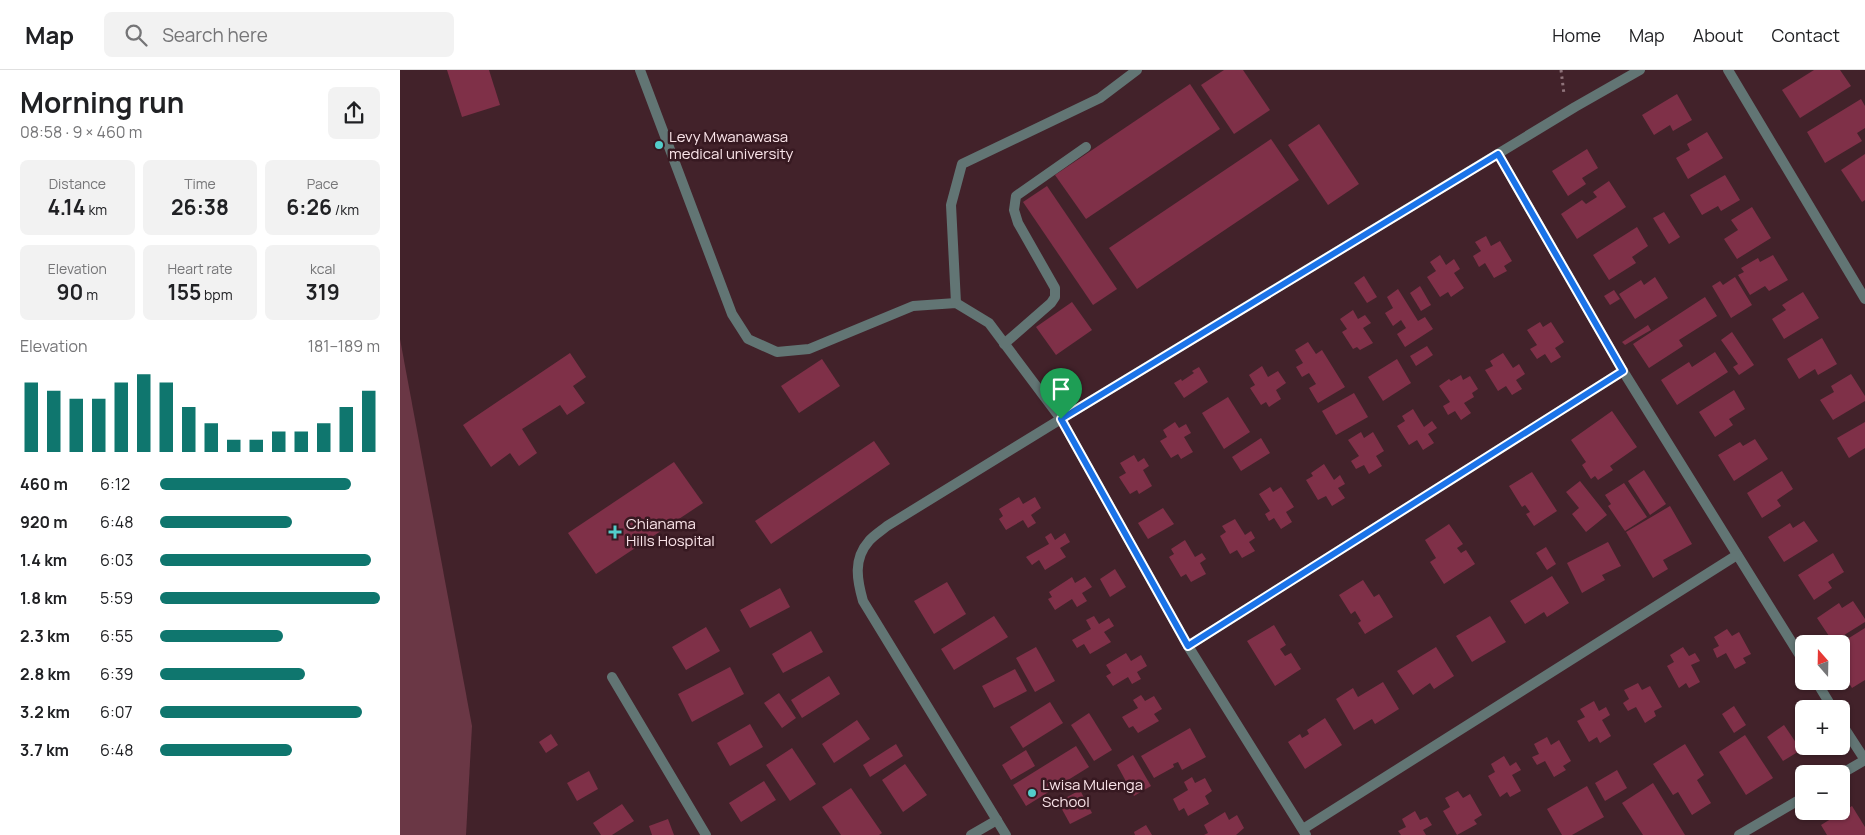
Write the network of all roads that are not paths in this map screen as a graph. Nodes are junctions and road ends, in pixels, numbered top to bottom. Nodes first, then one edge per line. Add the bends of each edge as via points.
1 (640, 70) edge
2 (1137, 70) edge
3 (1640, 70) edge
4 (1728, 70) edge
5 (1086, 147) dead end
6 (1498, 154) junction
7 (1865, 299) edge
8 (956, 303) junction
9 (1004, 344) junction
10 (1623, 371) junction
11 (1061, 419) junction
12 (1737, 555) junction
13 (1188, 646) junction
14 (1795, 648) edge
15 (612, 677) dead end
16 (1850, 737) edge
17 (1865, 760) edge
18 (1850, 769) edge
19 (1795, 802) edge
20 (997, 820) junction
21 (1304, 832) edge
22 (706, 835) edge
23 (971, 835) edge
24 (1006, 835) edge
25 (1740, 835) edge

1 - 8 street via 732,314 748,339 776,352 809,349 913,306
2 - 8 street via 1100,98 962,164 951,205
3 - 6 street
4 - 7 street
5 - 9 street via 1016,196 1014,210 1018,223 1055,288 1055,297
6 - 10 street
6 - 11 street
8 - 9 street via 989,323
9 - 11 street
10 - 12 street
10 - 13 street
11 - 13 street
11 - 20 street via 887,526 868,541 858,559 857,580 863,601
12 - 14 street
12 - 21 street
13 - 21 street
15 - 22 street
16 - 17 street
17 - 18 street
19 - 25 street
20 - 23 street
20 - 24 street

